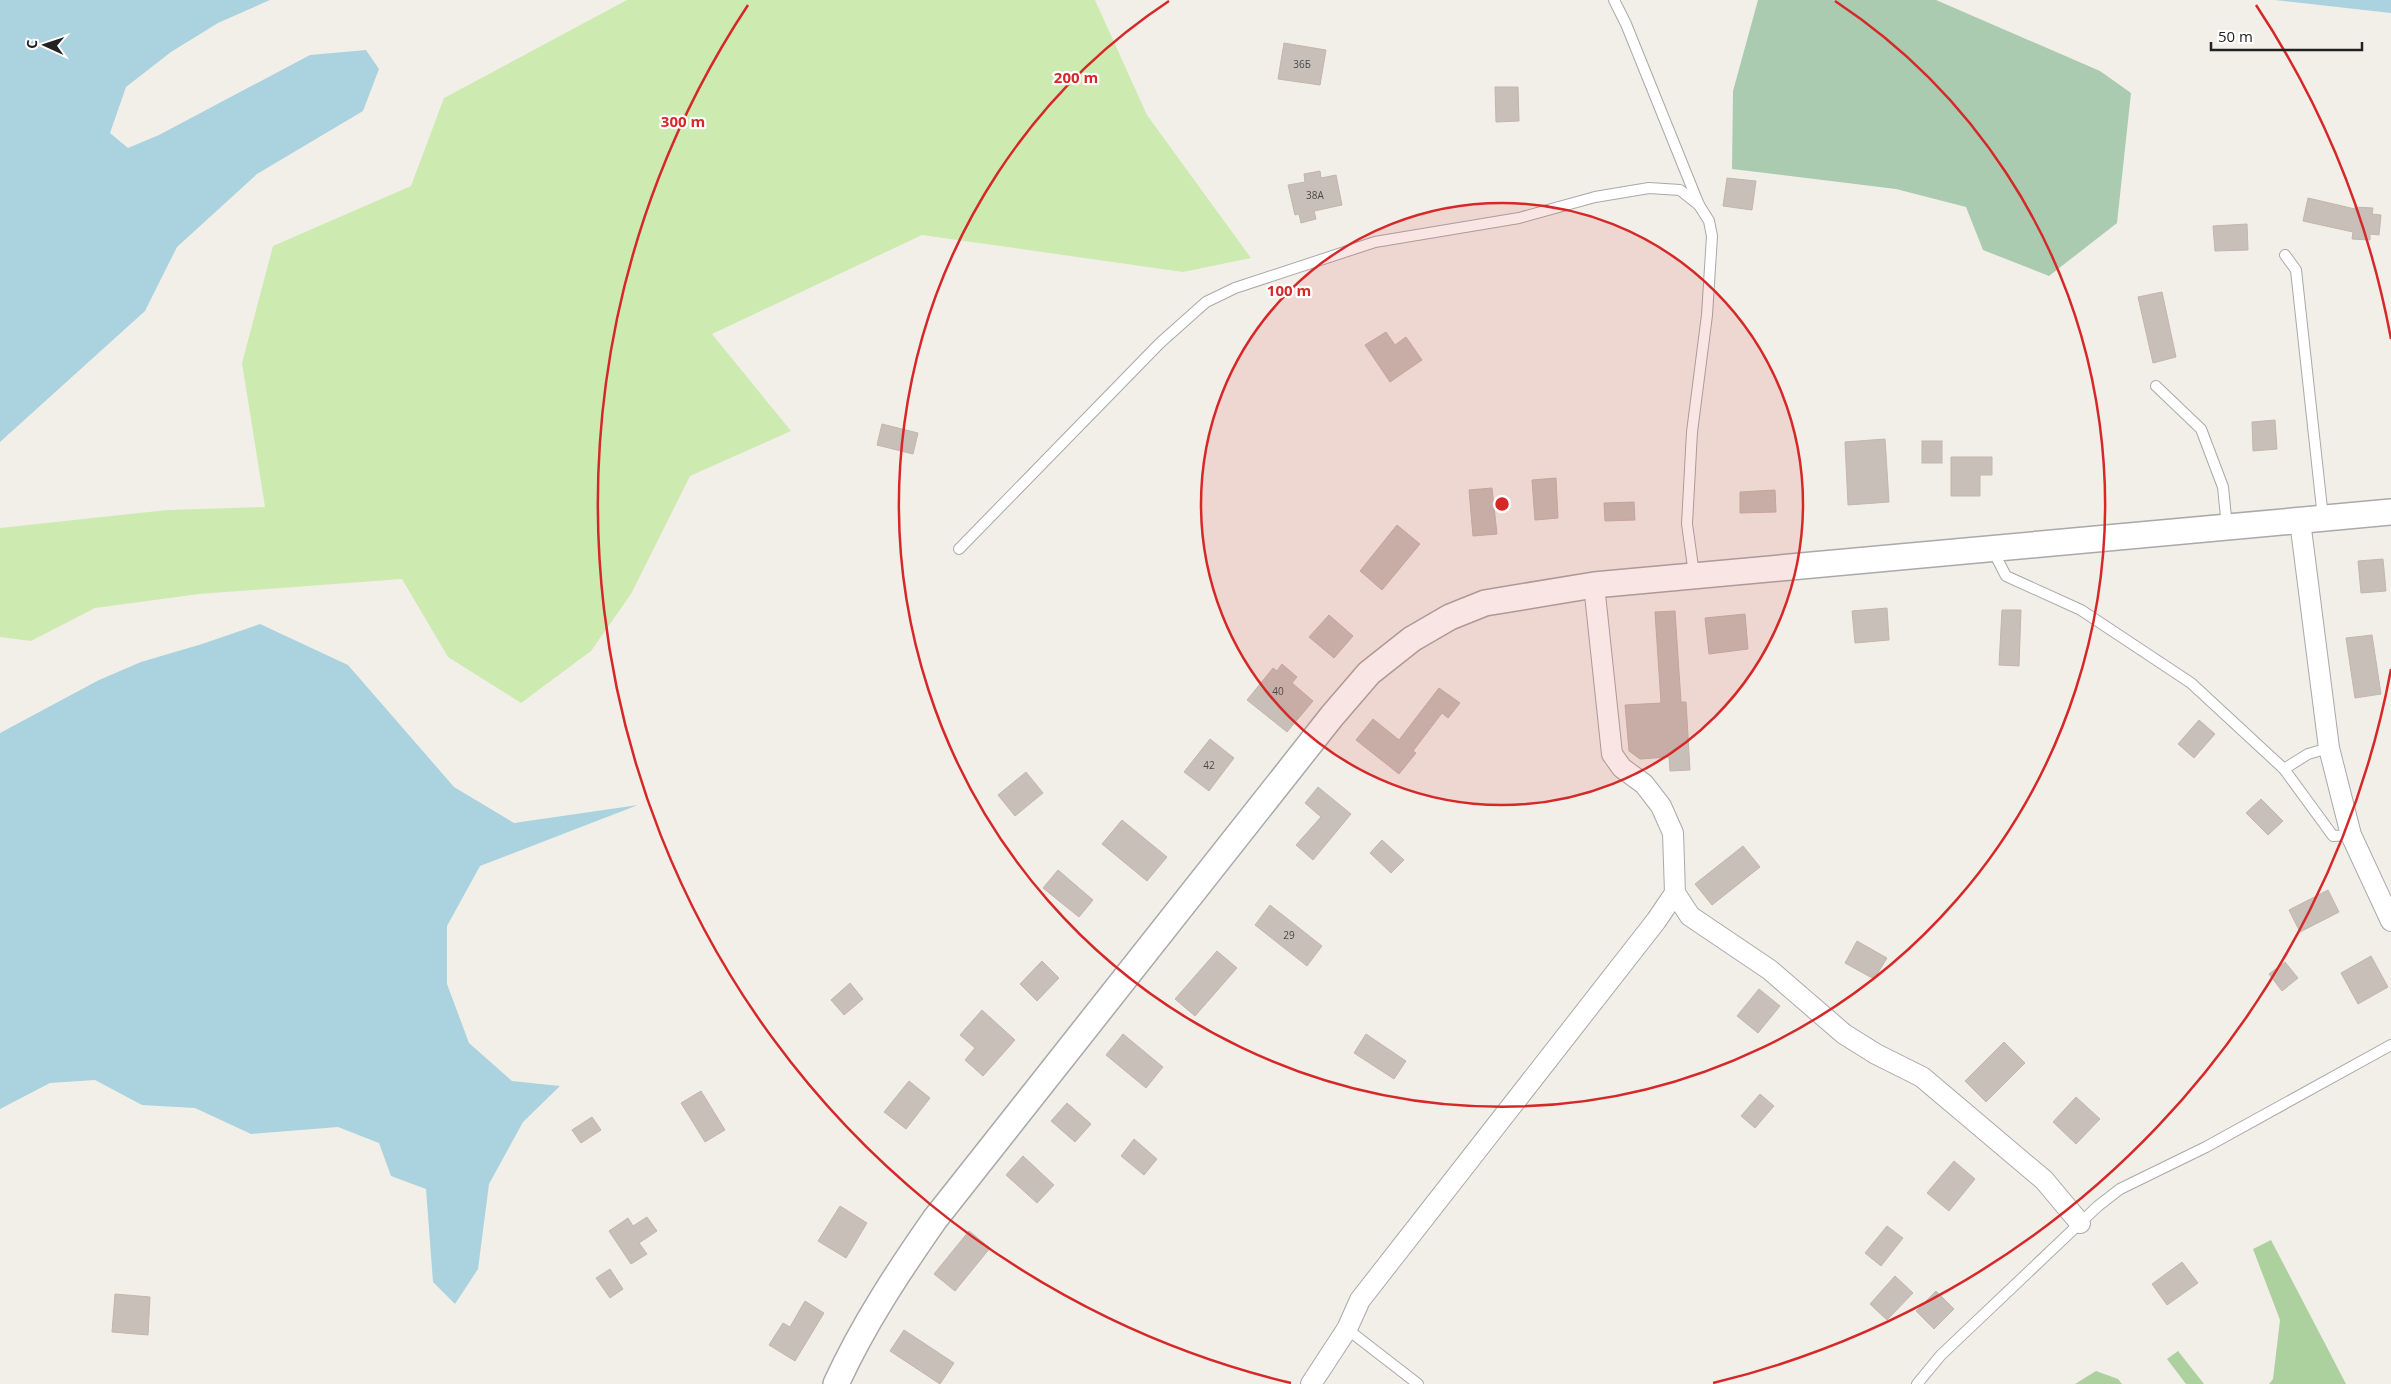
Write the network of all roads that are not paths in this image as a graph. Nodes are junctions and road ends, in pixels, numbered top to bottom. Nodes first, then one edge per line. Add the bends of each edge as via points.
1 (1614, 0) edge
2 (1699, 205) junction
3 (2285, 255) dead end
4 (2156, 386) dead end
5 (2391, 512) edge
6 (2312, 519) junction
7 (2227, 528) junction
8 (1992, 548) junction
9 (959, 549) dead end
10 (1694, 574) junction
11 (1594, 585) junction
12 (2329, 748) junction
13 (2284, 769) junction
14 (2351, 835) junction
15 (1676, 893) junction
16 (2391, 922) edge
17 (2391, 1045) edge
18 (2080, 1223) junction
19 (1347, 1329) junction
20 (836, 1384) edge
21 (1311, 1384) edge
22 (1418, 1384) edge
23 (1917, 1384) edge

1 - 2 lane
2 - 9 lane via 1680,190 1649,188 1595,197 1519,218 1375,242 1234,288 1206,302 1160,343
2 - 10 lane via 1709,221 1712,236 1707,315 1692,432 1687,524
3 - 6 lane via 2296,270
4 - 7 lane via 2201,429 2224,487
5 - 6 street
6 - 7 street
6 - 12 street
7 - 8 street
8 - 10 street
8 - 13 lane via 2006,576 2081,610 2191,683
10 - 11 street
11 - 15 street via 1612,754 1622,768 1644,784 1661,806 1673,833
11 - 20 street via 1485,603 1450,617 1412,638 1369,673 935,1219 891,1281 855,1342
12 - 13 lane via 2308,754
12 - 14 street
13 - 14 lane via 2333,836
14 - 16 street
15 - 18 street via 1690,916 1770,970 1844,1034 1922,1077 2044,1180
15 - 19 street via 1360,1300
17 - 18 lane via 2206,1147 2120,1189
18 - 23 lane via 1941,1355
19 - 21 street
19 - 22 lane

